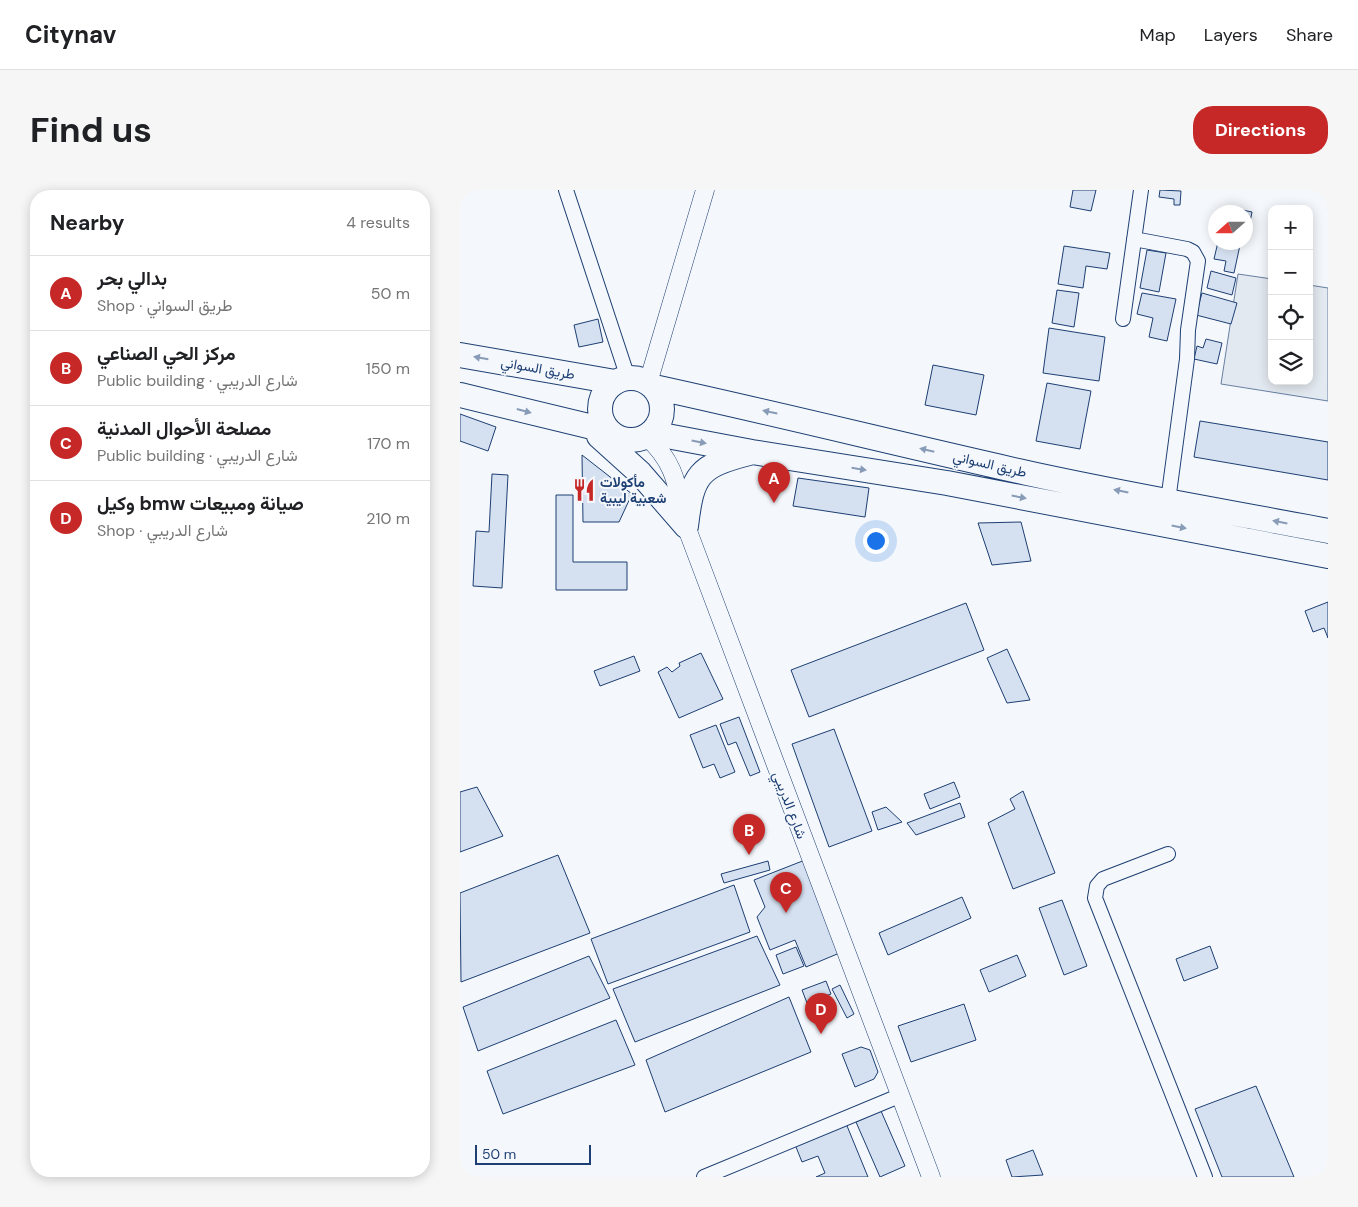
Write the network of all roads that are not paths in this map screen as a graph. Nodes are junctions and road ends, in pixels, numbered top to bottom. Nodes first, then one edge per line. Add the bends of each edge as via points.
1 (566, 190) edge
2 (705, 190) edge
3 (1141, 190) edge
4 (1134, 239) junction
5 (1123, 319) dead end
6 (460, 355) edge
7 (636, 382) junction
8 (460, 395) edge
9 (582, 425) junction
10 (609, 431) junction
11 (648, 435) junction
12 (752, 452) junction
13 (1168, 501) junction
14 (686, 526) junction
15 (1328, 531) edge
16 (1328, 556) edge
17 (1168, 854) dead end
18 (899, 1096) junction
19 (704, 1177) edge
20 (931, 1177) edge
21 (1205, 1177) edge

1 - 7 street
2 - 7 street
3 - 4 street
4 - 5 street
4 - 13 street via 1187,249 1198,261
7 -> 6 highway, طريق السواني
7 - 10 highway via 605,391 600,405 601,419
7 - 11 highway via 662,407 660,422
13 -> 7 highway, طريق السواني via 850,433
8 -> 9 highway
9 - 10 highway
9 - 14 highway via 628,461
10 - 11 highway via 626,440
11 -> 12 highway, طريق السواني
11 - 14 street, شارع الدريبي via 670,464
12 - 14 highway via 724,460 702,474 689,497
12 -> 16 highway, طريق السواني via 957,485
15 -> 13 highway, طريق السواني
14 - 18 street, شارع الدريبي
17 - 21 street via 1103,879 1097,886 1096,898
18 - 19 street
18 - 20 street, شارع الدريبي

